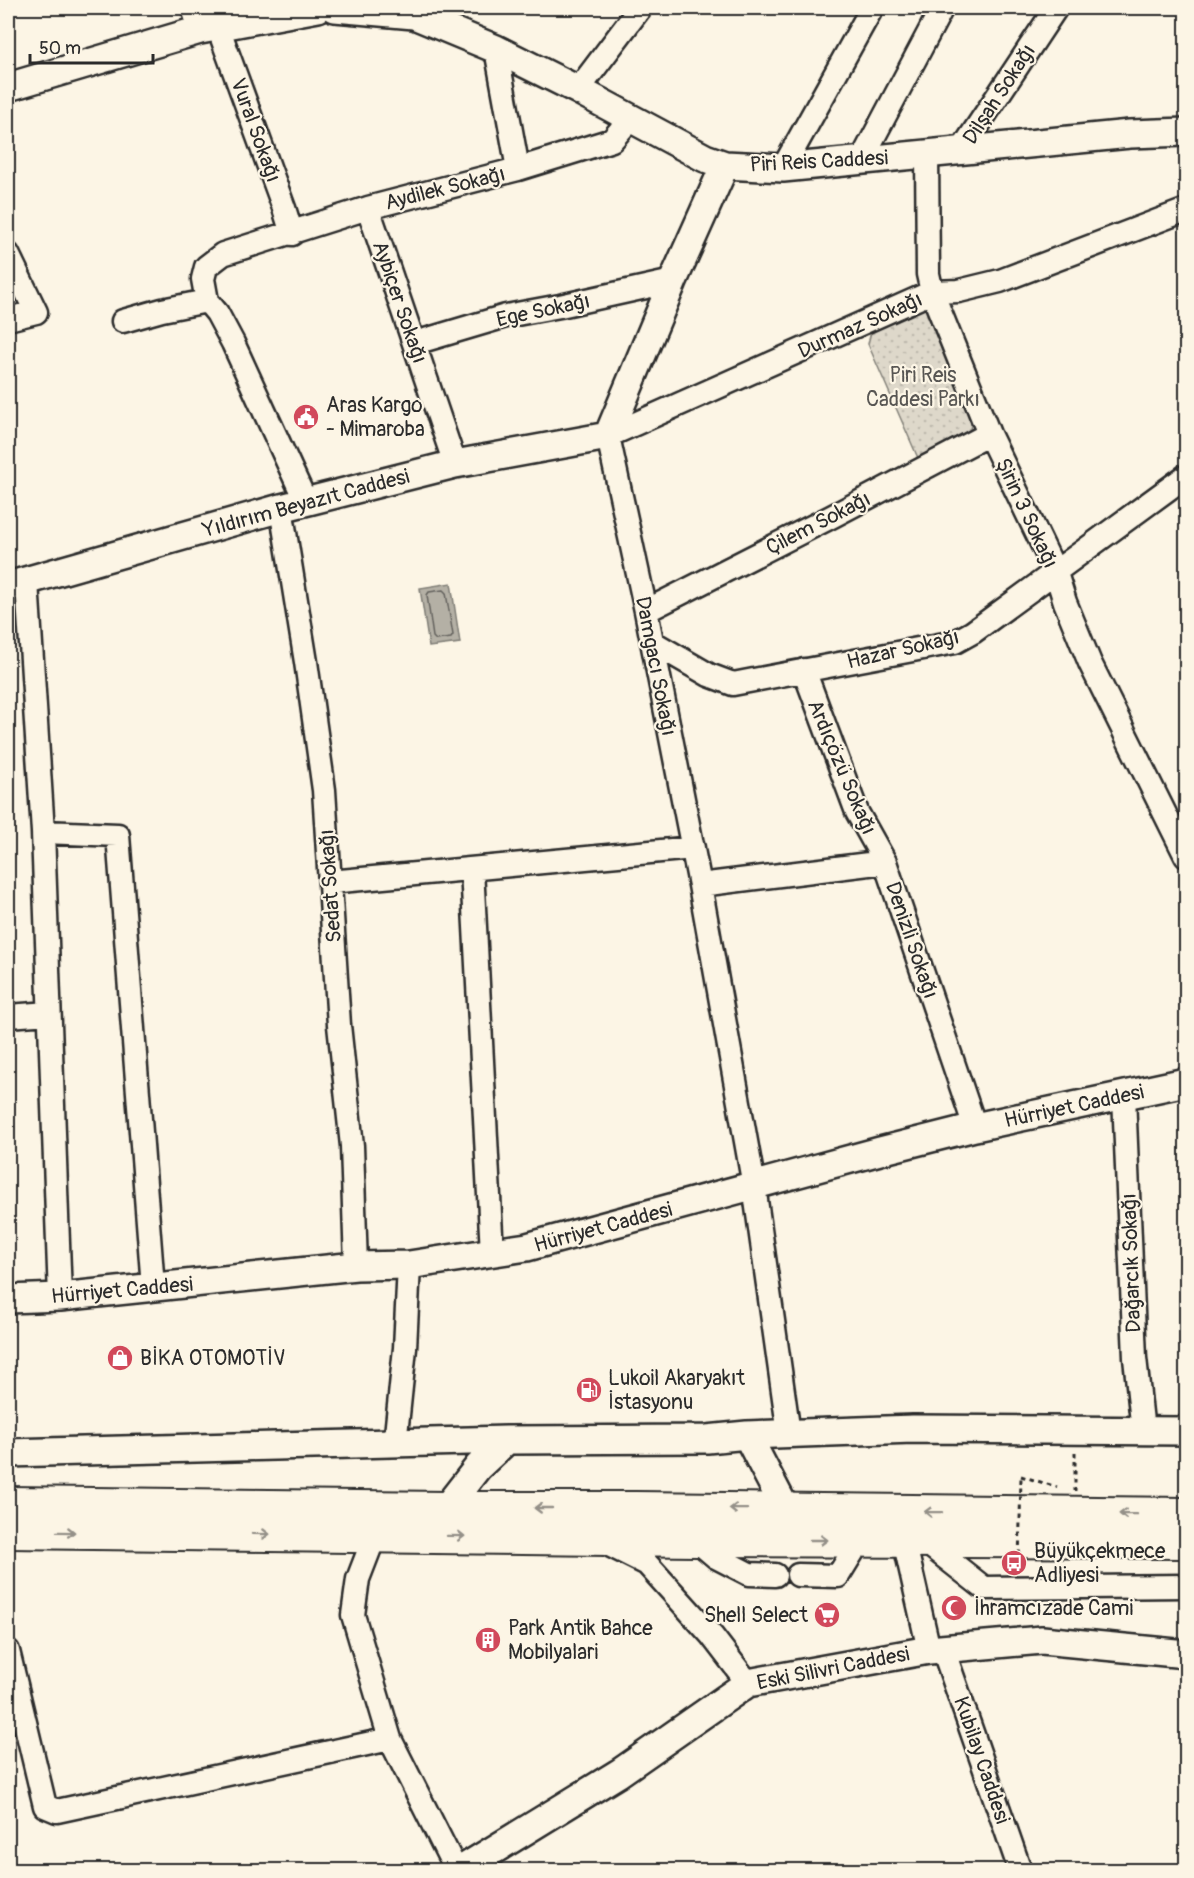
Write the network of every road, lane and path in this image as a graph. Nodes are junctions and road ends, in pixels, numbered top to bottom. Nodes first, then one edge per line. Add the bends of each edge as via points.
1 (318, 8) edge
2 (336, 8) edge
3 (640, 8) edge
4 (872, 8) edge
5 (942, 8) edge
6 (1056, 8) edge
7 (415, 11) edge
8 (204, 22) edge
9 (496, 50) junction
10 (8, 87) edge
11 (578, 90) junction
12 (631, 118) junction
13 (1186, 132) edge
14 (961, 151) junction
15 (927, 154) junction
16 (862, 159) junction
17 (725, 165) junction
18 (783, 168) junction
19 (518, 169) junction
20 (368, 208) junction
21 (1186, 210) edge
22 (292, 234) junction
23 (8, 254) edge
24 (673, 281) junction
25 (932, 292) junction
26 (207, 301) junction
27 (8, 319) edge
28 (123, 321) dead end
29 (415, 343) junction
30 (989, 434) junction
31 (609, 436) junction
32 (455, 464) junction
33 (1184, 485) edge
34 (294, 505) junction
35 (1056, 573) junction
36 (17, 584) edge
37 (646, 611) junction
38 (652, 642) junction
39 (804, 670) junction
40 (43, 832) junction
41 (693, 848) junction
42 (1186, 856) edge
43 (885, 862) junction
44 (472, 868) junction
45 (330, 882) junction
46 (700, 885) junction
47 (49, 1012) junction
48 (8, 1016) edge
49 (1186, 1082) edge
50 (1124, 1096) junction
51 (975, 1127) junction
52 (754, 1186) junction
53 (492, 1253) junction
54 (409, 1265) junction
55 (356, 1266) junction
56 (153, 1287) junction
57 (60, 1297) junction
58 (8, 1299) edge
59 (1074, 1430) junction
60 (1143, 1431) junction
61 (1186, 1431) edge
62 (789, 1434) junction
63 (747, 1435) junction
64 (507, 1440) junction
65 (395, 1444) junction
66 (8, 1453) edge
67 (8, 1503) edge
68 (446, 1508) junction
69 (786, 1510) junction
70 (1186, 1514) edge
71 (8, 1532) edge
72 (375, 1535) junction
73 (596, 1538) junction
74 (696, 1540) junction
75 (860, 1540) junction
76 (913, 1540) junction
77 (1186, 1542) edge
78 (1019, 1564) dead end
79 (775, 1575) dead end
80 (798, 1575) dead end
81 (1186, 1586) edge
82 (936, 1649) junction
83 (8, 1651) edge
84 (1186, 1654) edge
85 (748, 1683) junction
86 (390, 1738) junction
87 (456, 1870) edge
88 (461, 1870) edge
89 (1020, 1870) edge

1 - 8 main road
2 - 7 main road, Piri Reis Caddesi
3 - 11 street
4 - 18 street
5 - 16 street
6 - 14 street, Dilşah Sokağı
7 - 9 main road, Piri Reis Caddesi
8 - 10 main road
8 - 22 street, Vural Sokağı
9 - 11 main road, Piri Reis Caddesi
9 - 19 street, Aydilek Sokağı
11 - 12 main road, Piri Reis Caddesi
12 - 17 main road, Piri Reis Caddesi
12 - 19 street via 612,140
13 - 14 main road, Piri Reis Caddesi
14 - 15 main road, Piri Reis Caddesi
15 - 16 main road, Piri Reis Caddesi
15 - 25 street, Şirin 3 Sokağı via 928,274
16 - 18 main road, Piri Reis Caddesi
17 - 18 main road, Piri Reis Caddesi
17 - 24 main road
19 - 20 street, Aydilek Sokağı
20 - 22 street, Aydilek Sokağı
20 - 29 street, Aybiçer Sokağı
21 - 25 street, Durmaz Sokağı via 1000,281 959,291
22 - 26 street, Aydilek Sokağı via 223,254 206,267 203,279
23 - 27 street via 36,312
24 - 29 street, Ege Sokağı via 506,316
24 - 31 main road
25 - 30 street, Şirin 3 Sokağı
25 - 31 street, Durmaz Sokağı
26 - 28 street
26 - 34 street, Sedat Sokağı via 233,343
29 - 32 street, Aybiçer Sokağı
30 - 35 street, Şirin 3 Sokağı
30 - 37 street, Çilem Sokağı
31 - 32 main road, Yıldırım Beyazıt Caddesi
31 - 37 street, Damgacı Sokağı
32 - 34 main road, Yıldırım Beyazıt Caddesi
33 - 35 street, Hazar Sokağı
34 - 36 main road, Yıldırım Beyazıt Caddesi
34 - 45 street, Sedat Sokağı
35 - 39 street, Hazar Sokağı via 955,642
35 - 42 street, Şirin 3 Sokağı via 1090,663
36 - 40 street
37 - 38 street, Damgacı Sokağı
38 - 39 street, Hazar Sokağı via 709,675 733,684
38 - 41 street, Damgacı Sokağı
39 - 43 street, Ardıçözü Sokağı via 857,812
40 - 47 street
40 - 56 street via 118,835
41 - 44 street
41 - 46 street, Damgacı Sokağı
43 - 46 street, Denizli Sokağı
43 - 51 street, Denizli Sokağı
44 - 45 street
44 - 53 street
45 - 55 street, Sedat Sokağı via 352,1146
46 - 52 street, Damgacı Sokağı
47 - 48 street
47 - 57 street
49 - 50 main road, Hürriyet Caddesi
50 - 51 main road, Hürriyet Caddesi
50 - 60 street, Dağarcık Sokağı via 1135,1358
51 - 52 main road, Hürriyet Caddesi
52 - 53 main road, Hürriyet Caddesi
52 - 62 street, Damgacı Sokağı
53 - 54 main road, Hürriyet Caddesi
54 - 55 main road, Hürriyet Caddesi
54 - 65 street
55 - 56 main road, Hürriyet Caddesi
56 - 57 main road, Hürriyet Caddesi
57 - 58 main road, Hürriyet Caddesi
59 - 60 main road
59 - 62 main road via 913,1429
59 - 78 path, bridge via 1076,1493 1021,1476
60 - 61 main road
62 - 63 main road
63 - 64 main road via 707,1439
63 - 69 main road
64 - 65 main road
64 - 68 main road via 478,1467
65 - 66 main road
67 - 68 highway
69 -> 68 highway
70 -> 69 highway
71 -> 72 highway
72 -> 73 highway
72 - 86 street via 358,1579 353,1615
73 - 74 highway
73 - 85 street via 647,1564
74 -> 75 highway
74 - 79 street via 716,1557 749,1574
75 - 76 highway
75 - 80 street via 838,1576
76 - 77 highway
76 - 81 street via 984,1587
76 - 82 street, Kubilay Caddesi
82 - 84 main road, Eski Silivri Caddesi via 1042,1640
82 - 85 main road, Eski Silivri Caddesi
82 - 89 street, Kubilay Caddesi
83 - 86 street via 45,1806 57,1811
85 - 88 main road, Eski Silivri Caddesi via 619,1773
86 - 87 street

